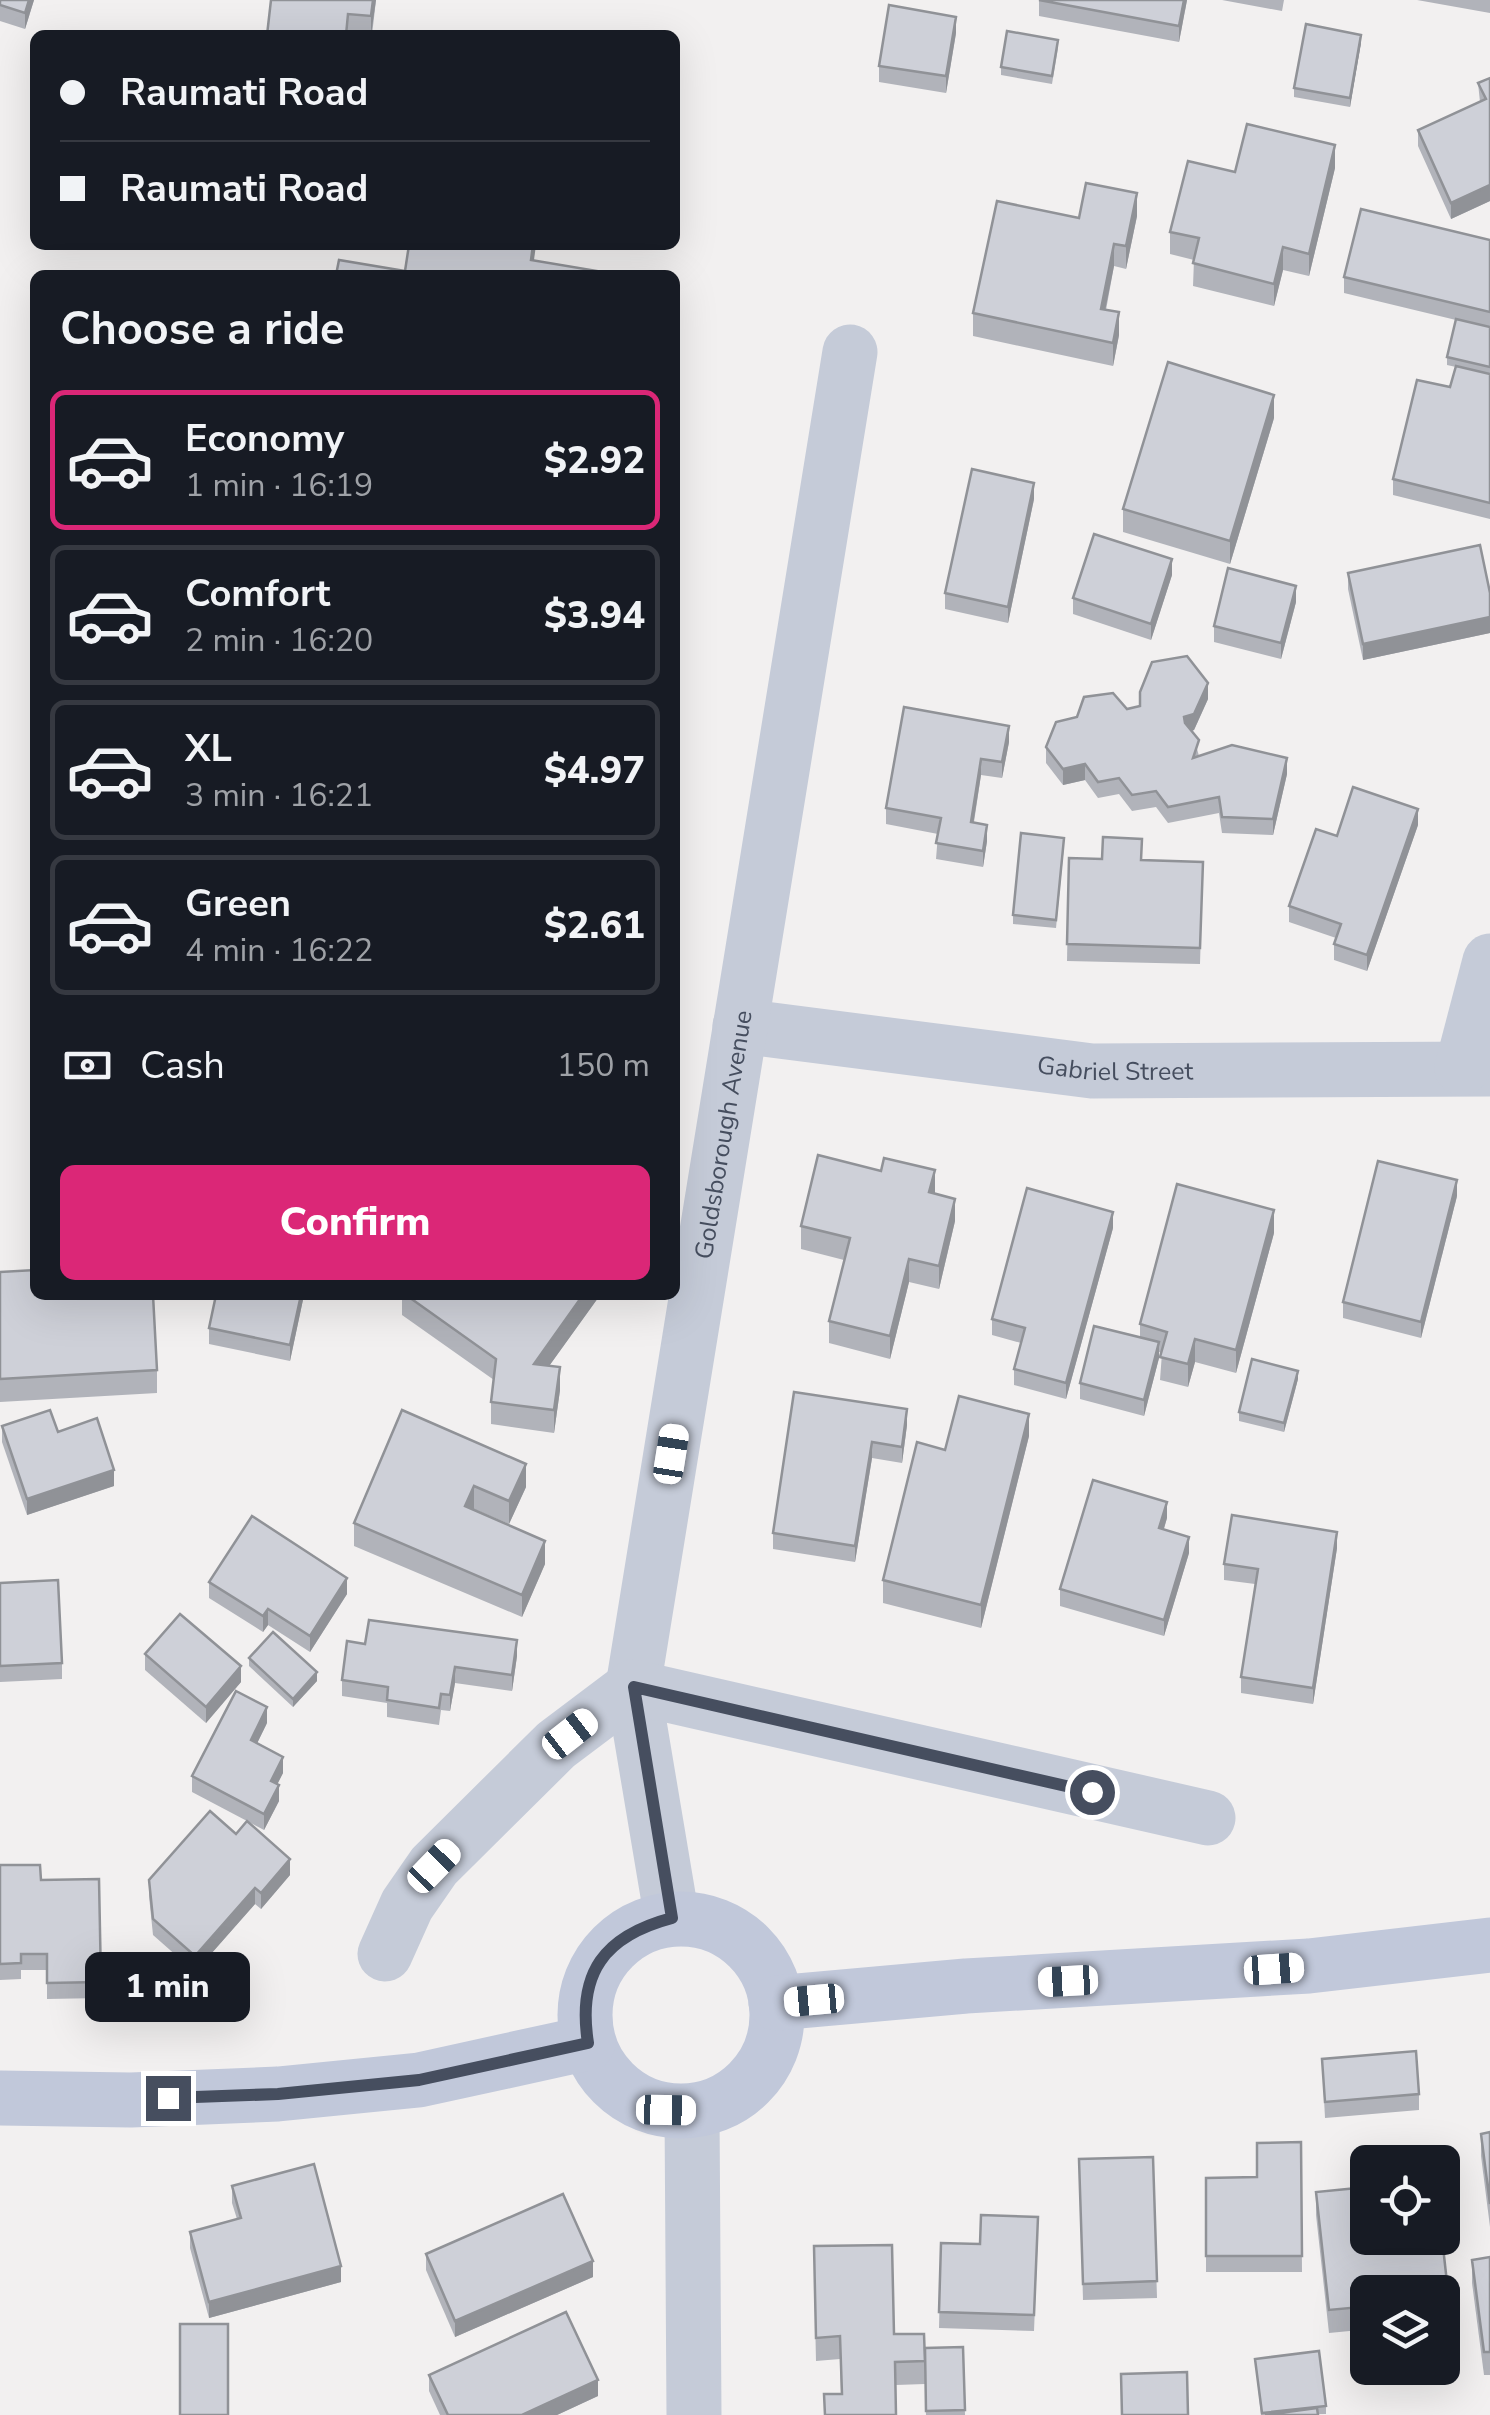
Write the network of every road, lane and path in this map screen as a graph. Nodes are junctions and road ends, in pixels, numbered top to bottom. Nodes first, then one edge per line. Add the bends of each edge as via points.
1 (850, 352) dead end
2 (1490, 961) edge
3 (740, 1026) junction
4 (1476, 1068) edge
5 (634, 1687) junction
6 (1208, 1818) dead end
7 (672, 1918) junction
8 (1490, 1945) edge
9 (384, 1954) dead end
10 (776, 2003) junction
11 (588, 2043) junction
12 (0, 2098) edge
13 (692, 2110) junction
14 (694, 2415) edge

1 - 3 street, Goldsborough Avenue
2 - 4 street
3 - 4 street, Gabriel Street via 1092,1071
3 - 5 street, Goldsborough Avenue
5 - 6 street
5 - 7 street, Goldsborough Avenue
5 - 9 street via 556,1745 434,1866
7 - 10 main road via 702,1920 752,1949
7 - 11 main road via 619,1940 600,1961 588,1987
8 - 10 main road via 1309,1966
10 - 13 main road via 776,2033 765,2062 722,2102
11 - 12 main road via 419,2080 278,2094
11 - 13 main road via 617,2088 666,2110
13 - 14 street

